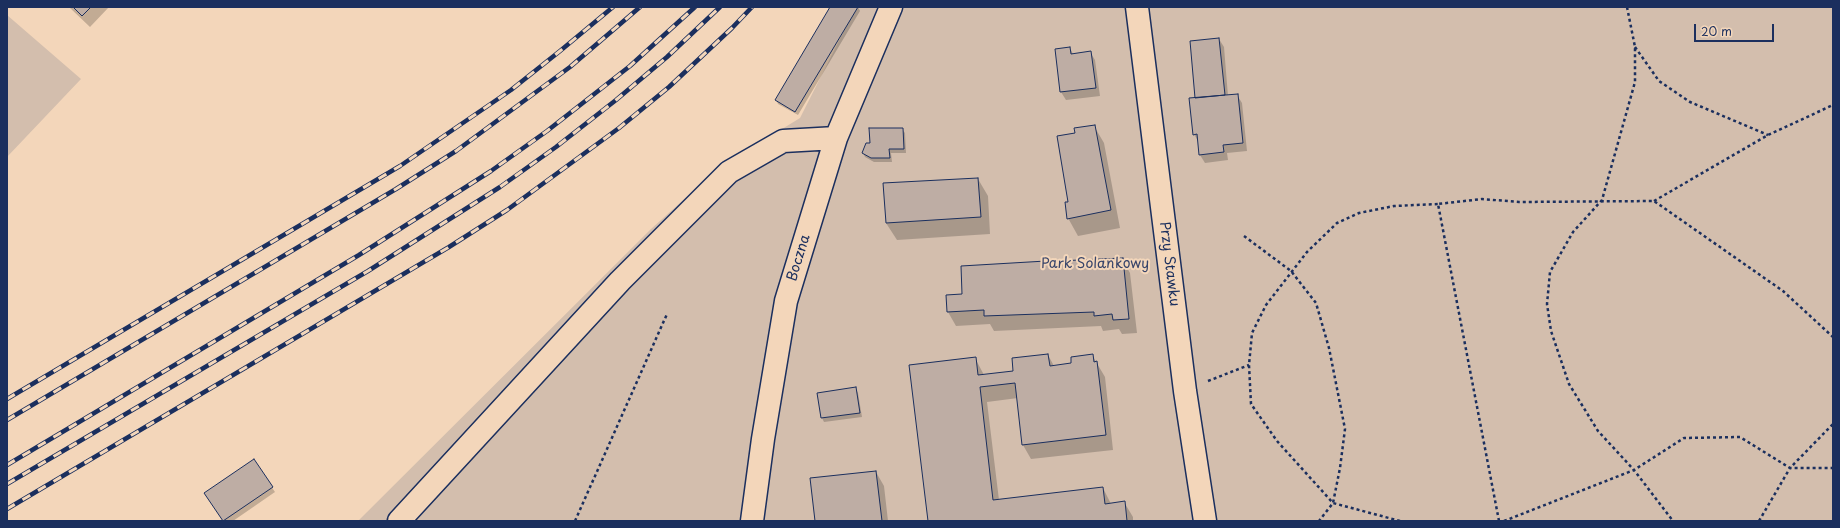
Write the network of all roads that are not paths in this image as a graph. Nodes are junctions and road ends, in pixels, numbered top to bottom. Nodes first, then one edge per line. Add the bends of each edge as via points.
1 (892, 7) edge
2 (1137, 7) edge
3 (836, 138) junction
4 (399, 521) edge
5 (752, 521) edge
6 (1205, 521) edge

1 - 3 street, Boczna
2 - 6 street, Przy Stawku via 1185,391
3 - 4 street via 783,141 729,172 620,281
3 - 5 street, Boczna via 786,301

